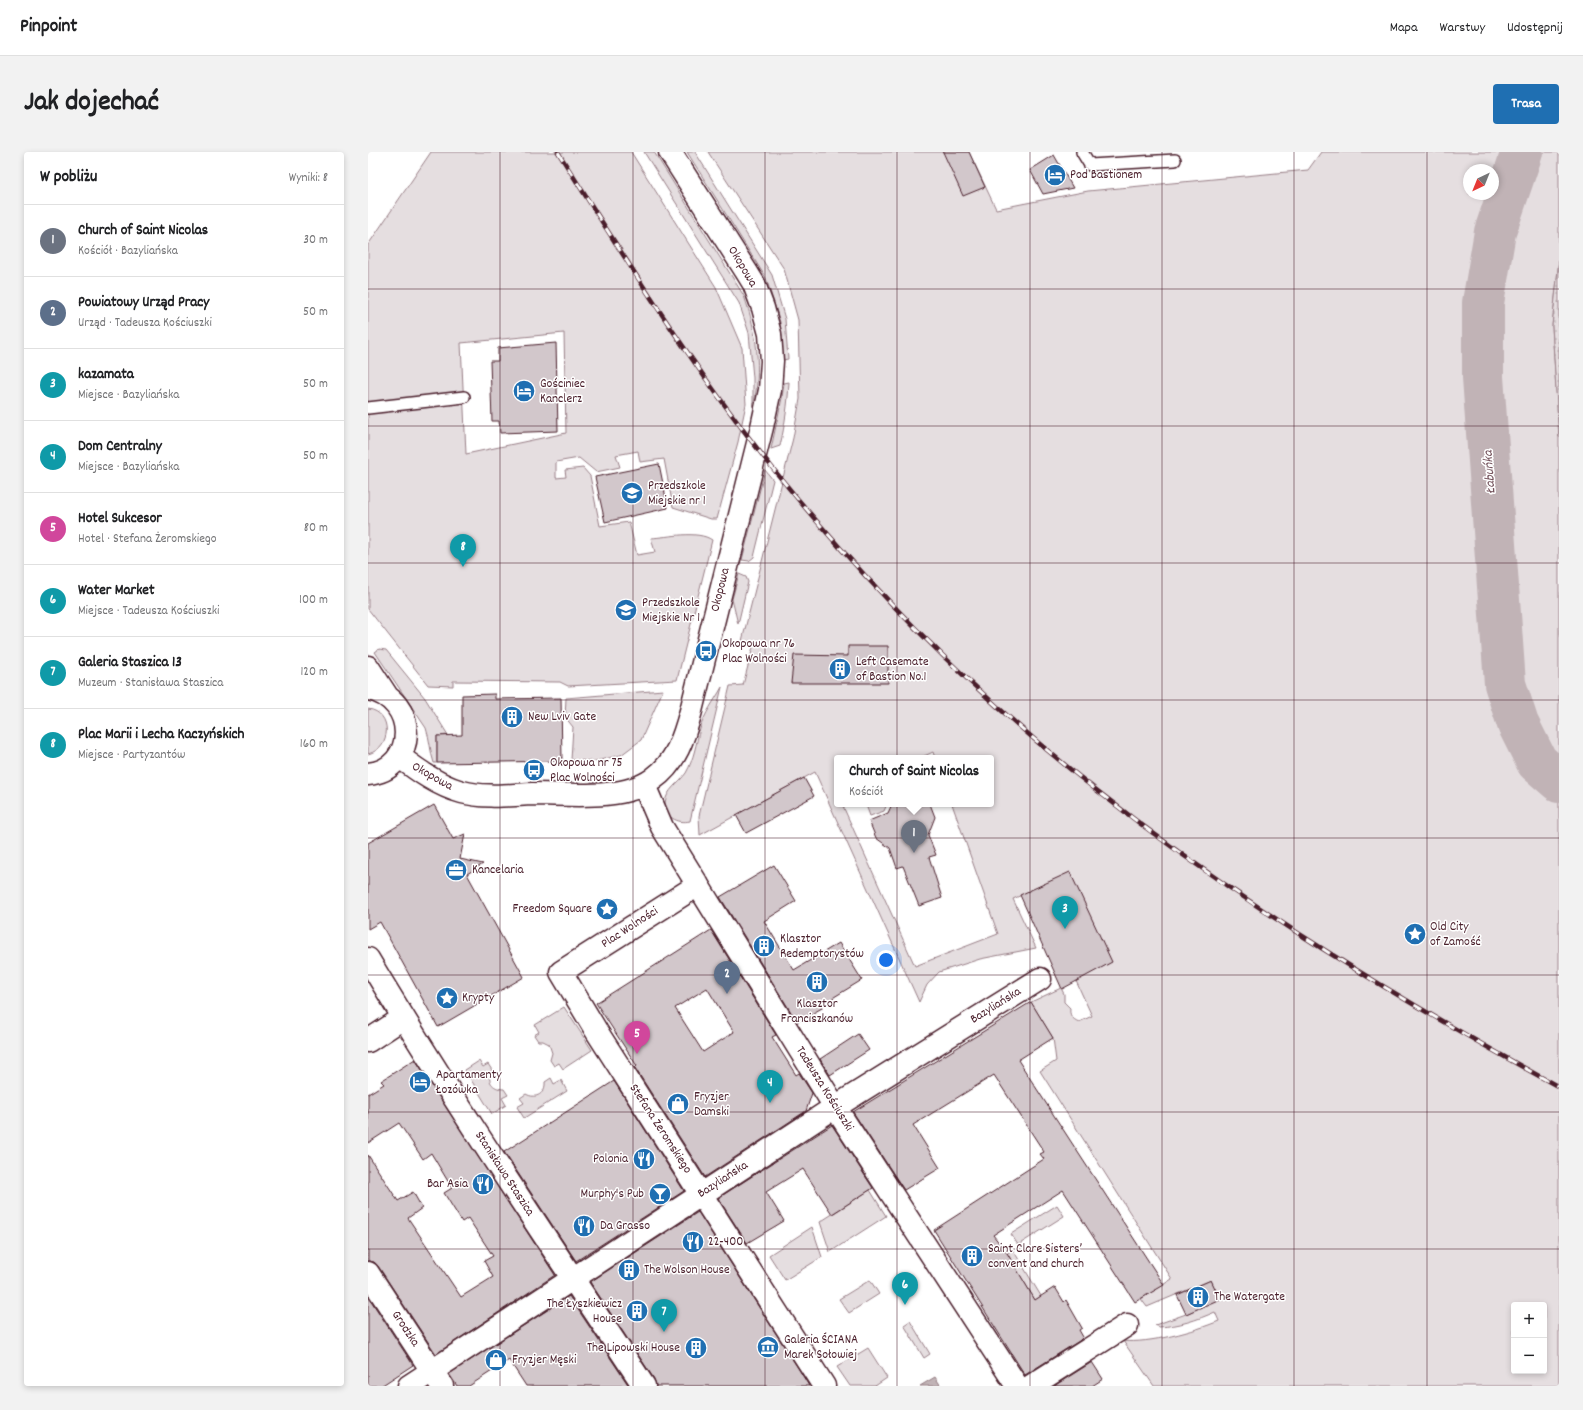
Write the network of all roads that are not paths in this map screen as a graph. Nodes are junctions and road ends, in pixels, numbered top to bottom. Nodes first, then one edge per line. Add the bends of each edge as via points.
1 (670, 152) edge
2 (1082, 152) edge
3 (1175, 160) dead end
4 (464, 397) dead end
5 (368, 408) edge
6 (368, 667) edge
7 (378, 693) edge
8 (399, 756) junction
9 (368, 774) edge
10 (644, 785) junction
11 (698, 885) junction
12 (368, 959) edge
13 (561, 972) joint
14 (1040, 979) dead end
15 (403, 1018) junction
16 (368, 1041) edge
17 (835, 1107) junction
18 (702, 1194) junction
19 (368, 1273) edge
20 (573, 1278) junction
21 (1127, 1325) dead end
22 (437, 1378) edge
23 (410, 1386) edge
24 (644, 1386) edge
25 (824, 1386) edge
26 (1017, 1386) edge
27 (1031, 1386) edge

1 - 10 street, Okopowa via 754,284 767,321 772,361 764,420 691,712 681,741 668,766
2 - 3 lane via 1090,165
4 - 5 lane
6 - 7 street
7 - 8 street via 399,708 406,724 404,746
8 - 9 street via 381,771
8 - 10 street, Okopowa via 437,782 469,794 587,794 623,791
10 - 11 street, Tadeusza Kościuszki via 662,827
11 - 13 street, Plac Wolności
11 - 17 street, Tadeusza Kościuszki
12 - 15 street, Stanisława Staszica
13 - 18 street, Stefana Żeromskiego
14 - 17 street, Bazyliańska
15 - 16 street
15 - 20 street, Stanisława Staszica
17 - 18 street, Bazyliańska
17 - 26 street, Tadeusza Kościuszki
18 - 20 street, Bazyliańska
18 - 25 street, Stefana Żeromskiego
19 - 22 street, Grodzka
20 - 22 street, Bazyliańska
20 - 24 street, Stanisława Staszica
21 - 27 street
22 - 23 street, Bazyliańska

